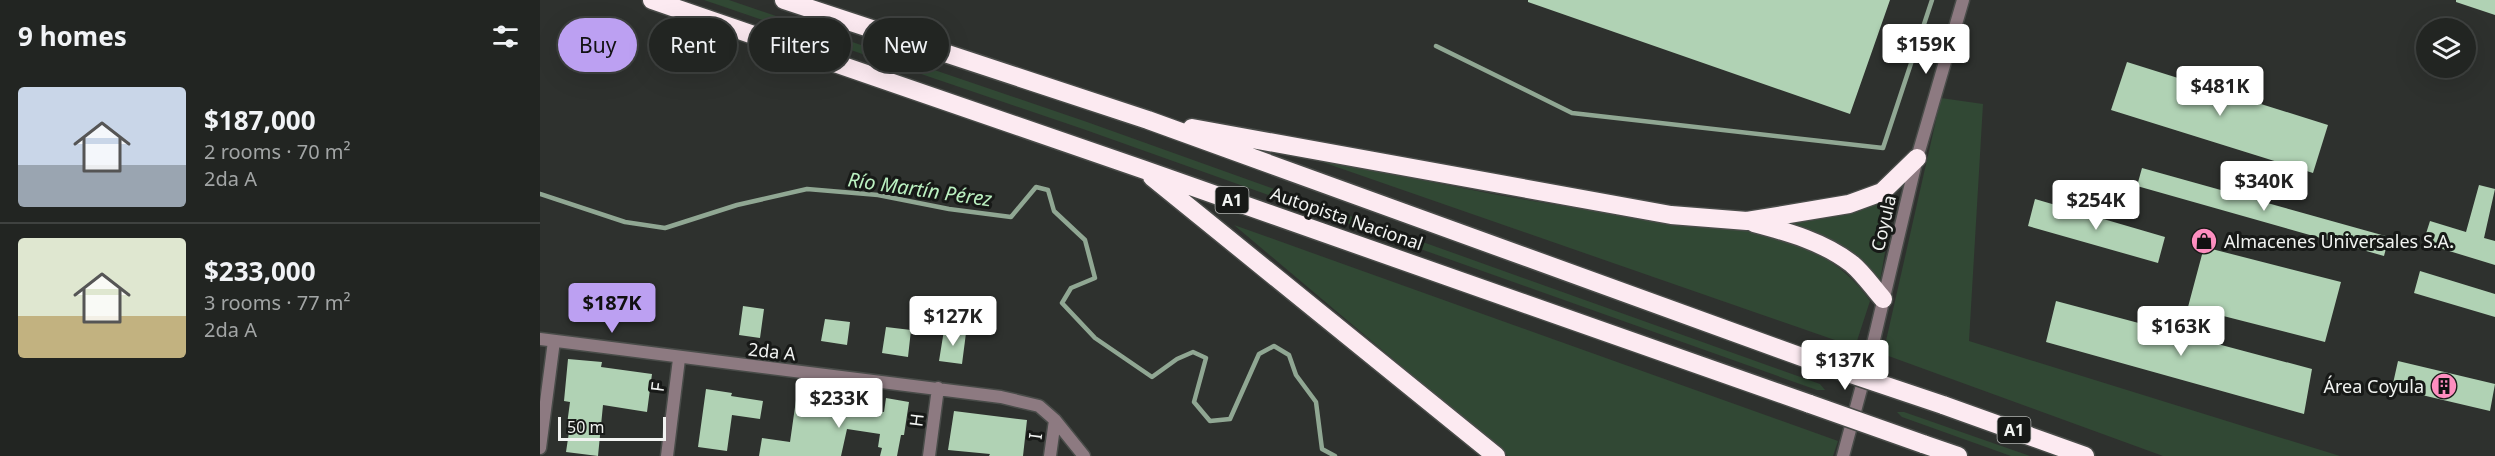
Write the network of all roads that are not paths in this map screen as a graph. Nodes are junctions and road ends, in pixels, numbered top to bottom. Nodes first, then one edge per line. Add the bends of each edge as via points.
1 (652, 0) edge
2 (784, 0) edge
3 (1963, 0) edge
4 (1148, 120) junction
5 (1917, 158) junction
6 (1142, 169) junction
7 (1747, 221) junction
8 (1883, 299) junction
9 (540, 339) edge
10 (554, 341) junction
11 (679, 358) junction
12 (938, 388) junction
13 (1055, 420) junction
14 (540, 448) edge
15 (667, 456) edge
16 (929, 456) edge
17 (1050, 456) edge
18 (1084, 456) edge
19 (1496, 456) edge
20 (1843, 456) edge
21 (1958, 456) edge
22 (2085, 456) edge

1 - 6 highway, Autopista Nacional / A1
2 - 4 highway, Autopista Nacional / A1
3 - 5 street, Coyula
4 - 7 highway via 1671,215
4 - 22 highway, Autopista Nacional / A1, bridge
5 - 7 highway via 1882,192 1848,204
5 - 8 street, Coyula
6 - 19 highway
6 - 21 highway, Autopista Nacional / A1, bridge
7 - 8 highway via 1822,246 1852,265
8 - 20 street, Coyula
9 - 10 street, 2da A
10 - 11 street, 2da A
10 - 14 street
11 - 12 street, 2da A
11 - 15 street, F
12 - 13 street, 2da A via 1039,406
12 - 16 street, H
13 - 17 street, I
13 - 18 street, 2da A

